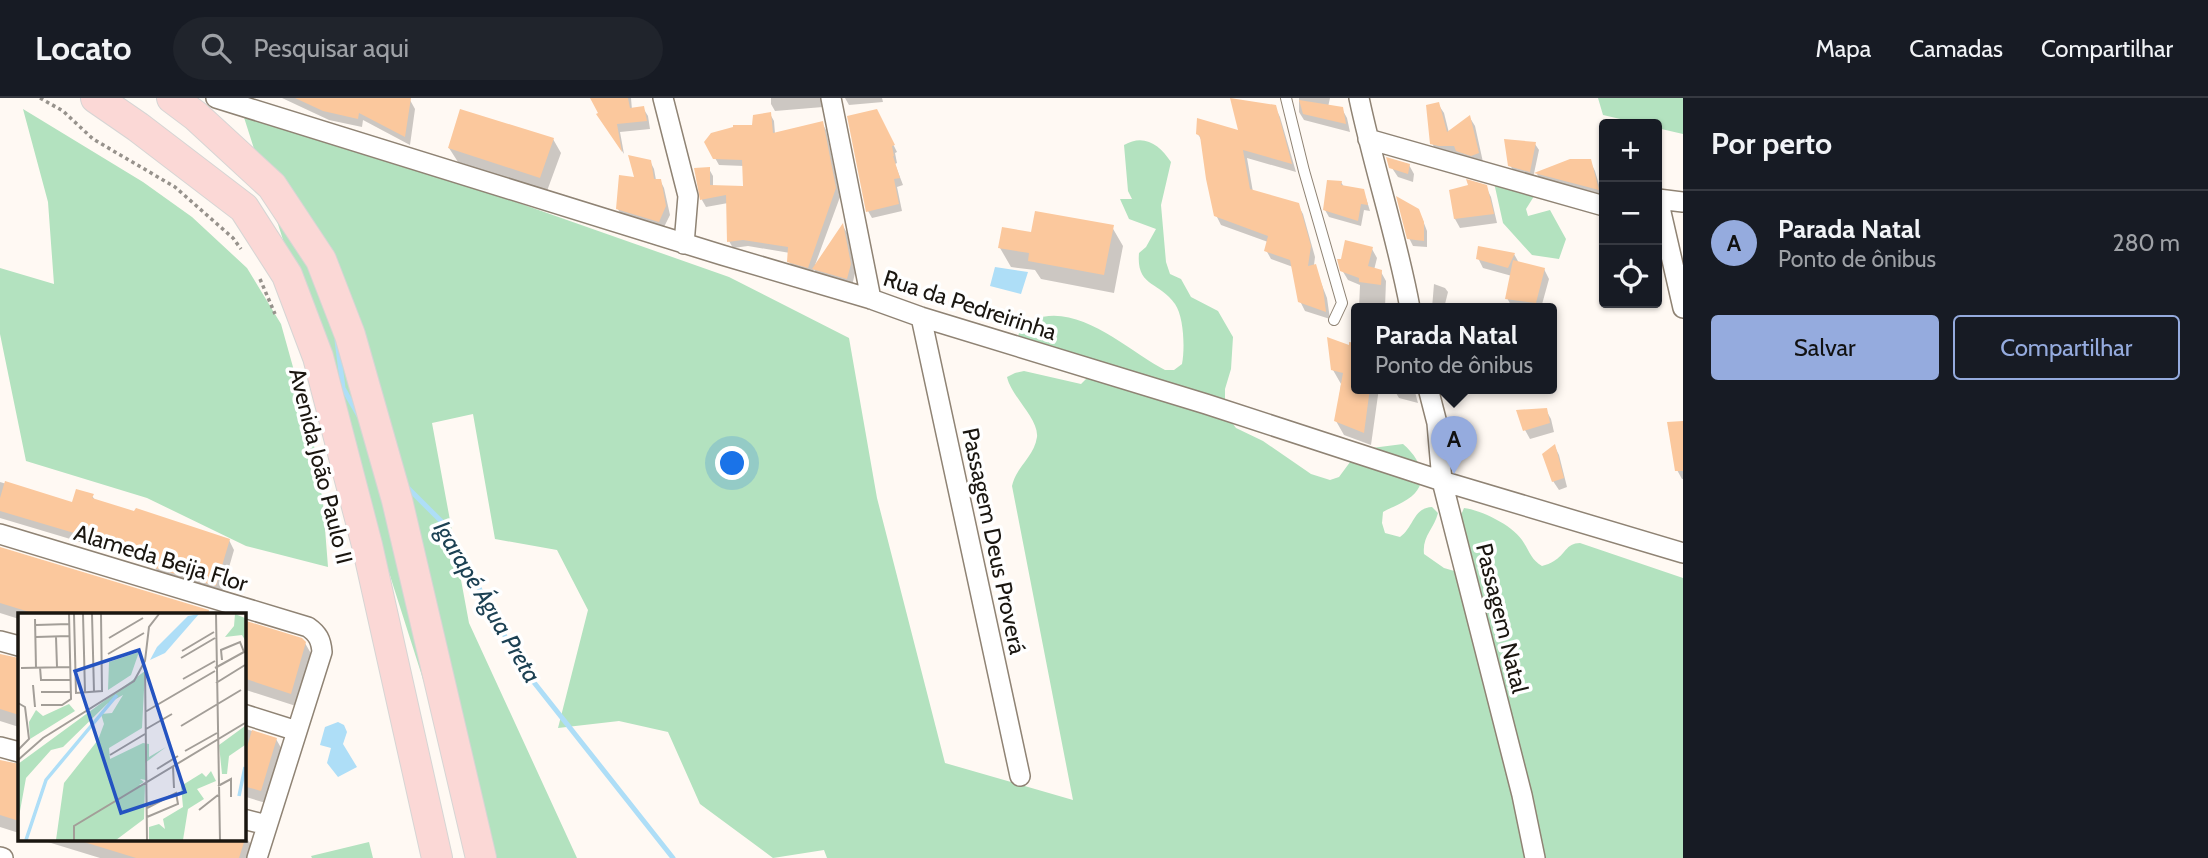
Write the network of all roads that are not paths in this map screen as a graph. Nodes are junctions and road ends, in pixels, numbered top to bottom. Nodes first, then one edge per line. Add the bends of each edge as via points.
1 (96, 98) edge
2 (172, 98) edge
3 (216, 98) edge
4 (663, 98) edge
5 (831, 98) edge
6 (1286, 98) edge
7 (1359, 98) edge
8 (1368, 139) junction
9 (1683, 202) edge
10 (1599, 205) edge
11 (684, 244) junction
12 (871, 299) junction
13 (1409, 303) edge
14 (1683, 308) edge
15 (920, 317) junction
16 (1334, 320) dead end
17 (1430, 394) edge
18 (1442, 481) junction
19 (0, 534) edge
20 (1683, 553) edge
21 (0, 640) edge
22 (18, 646) edge
23 (245, 715) edge
24 (298, 731) junction
25 (0, 747) edge
26 (18, 752) edge
27 (1020, 776) dead end
28 (245, 819) edge
29 (267, 825) junction
30 (257, 858) edge
31 (437, 858) edge
32 (481, 858) edge
33 (1535, 858) edge

1 - 31 main road, Avenida João Paulo II via 244,208 286,275 318,357 367,545
2 - 32 main road via 272,186 321,261 350,335 397,500
3 - 11 street, Rua da Pedreirinha
4 - 11 street via 688,196
5 - 12 street
6 - 16 lane via 1342,303
7 - 8 street
8 - 10 street
8 - 13 street via 1400,251
9 - 14 street via 1658,199
11 - 12 street, Rua da Pedreirinha
12 - 15 street, Rua da Pedreirinha
15 - 18 street, Rua da Pedreirinha
15 - 27 street, Passagem Deus Proverá
17 - 18 street, Passagem Natal
18 - 20 street, Rua da Pedreirinha
18 - 33 street, Passagem Natal
19 - 24 street, Alameda Beija Flor via 308,628 318,636 322,652
21 - 22 street
23 - 24 street
24 - 29 street
25 - 26 street
28 - 29 street
29 - 30 street

